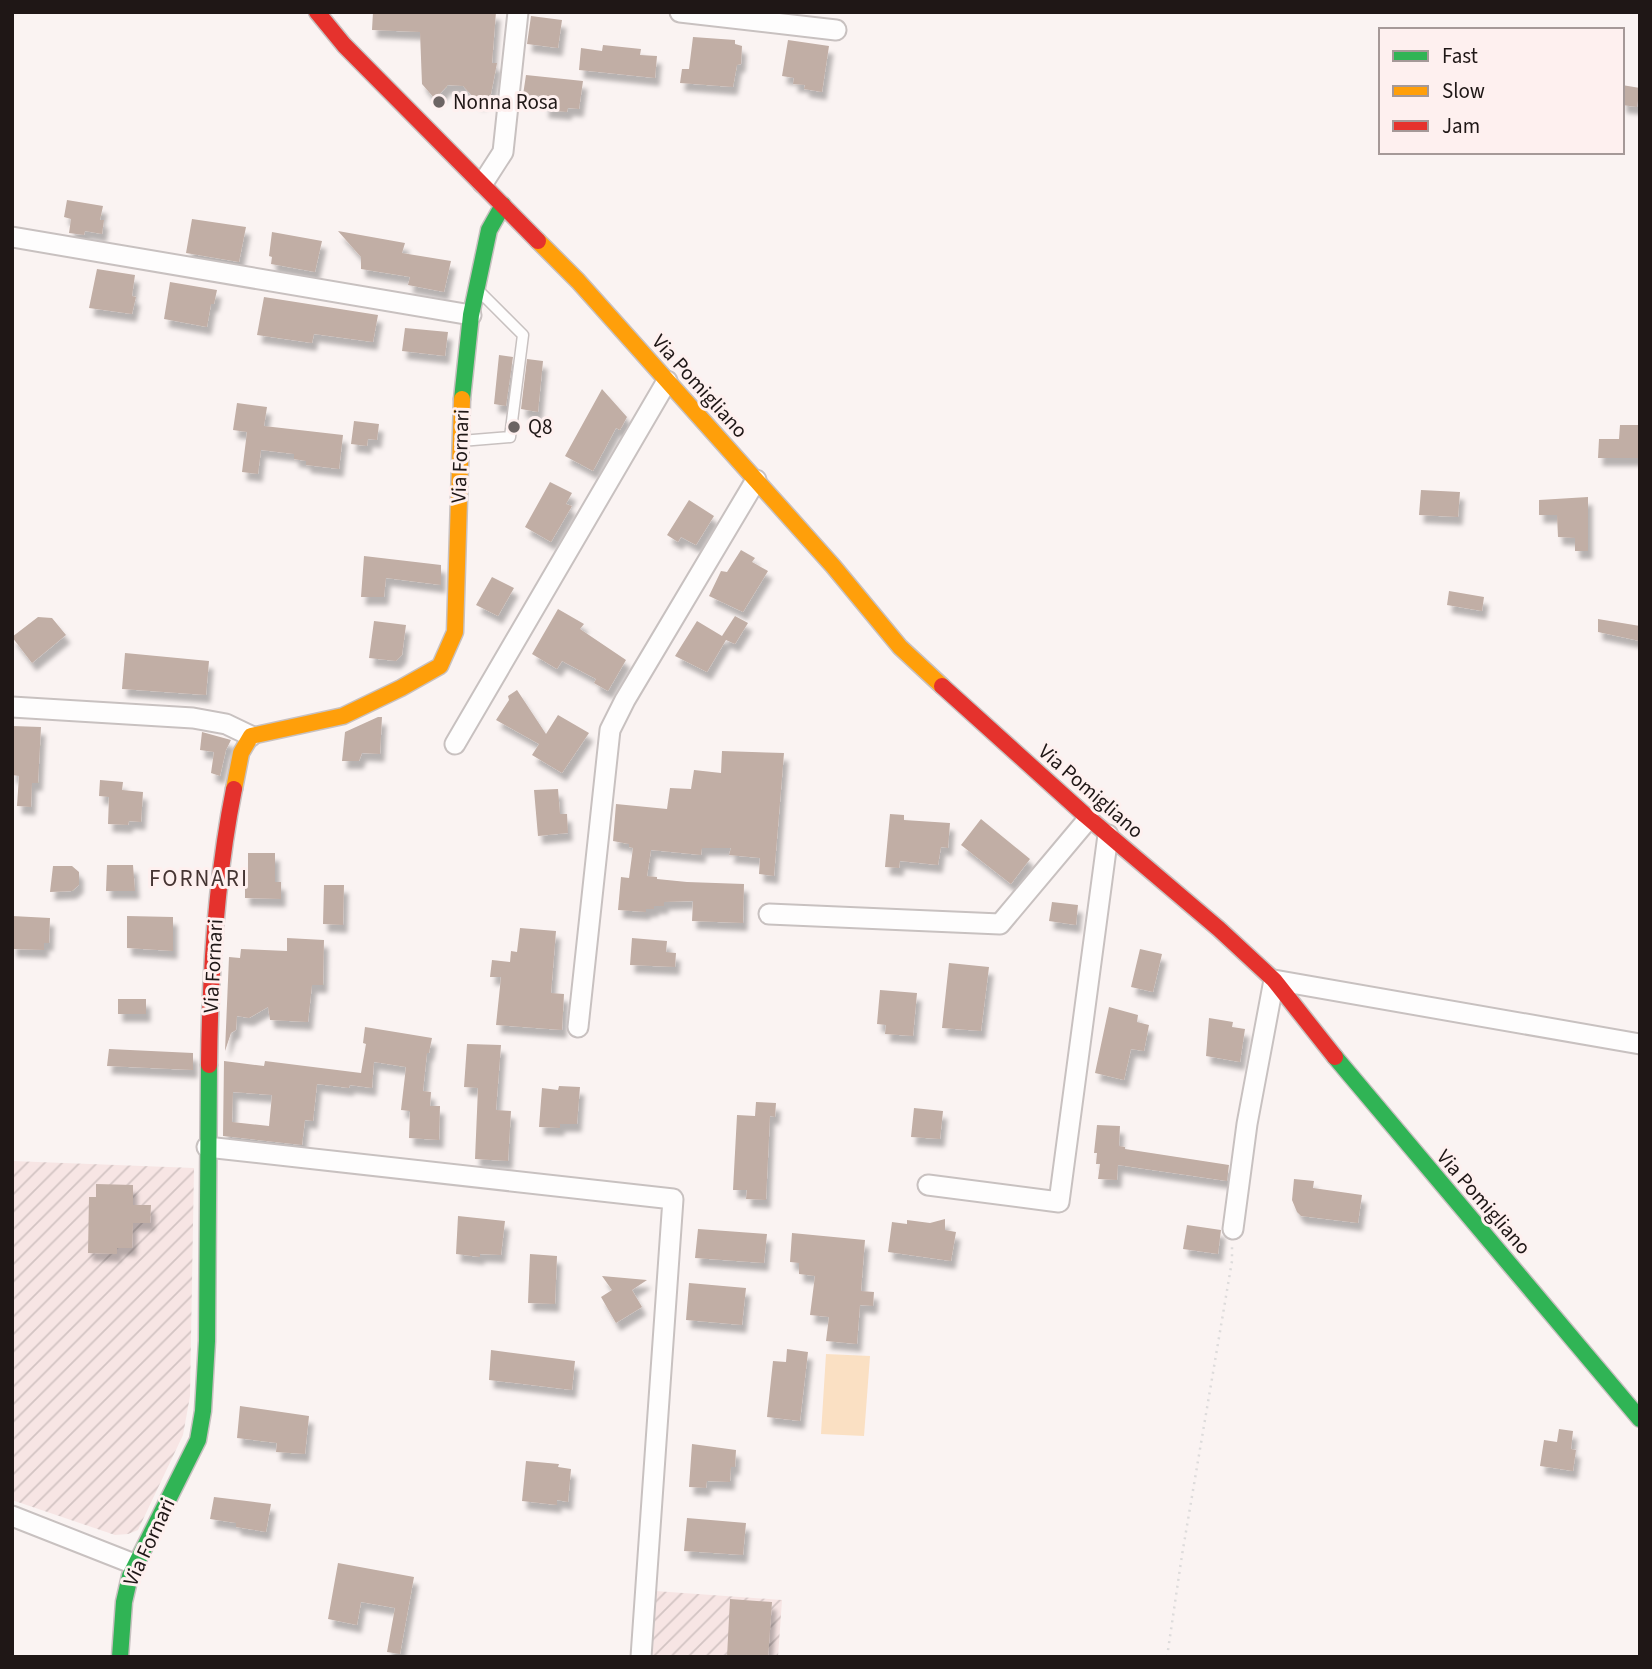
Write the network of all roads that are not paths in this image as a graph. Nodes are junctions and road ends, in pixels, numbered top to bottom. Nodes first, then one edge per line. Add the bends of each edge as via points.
1 (317, 12) edge
2 (518, 12) edge
3 (680, 12) edge
4 (836, 30) dead end
5 (483, 183) junction
6 (503, 205) junction
7 (12, 237) edge
8 (477, 289) junction
9 (471, 315) junction
10 (667, 381) junction
11 (460, 441) junction
12 (756, 480) junction
13 (12, 707) edge
14 (251, 736) junction
15 (456, 744) dead end
16 (1089, 818) junction
17 (1108, 835) junction
18 (769, 914) dead end
19 (1274, 979) junction
20 (578, 1027) dead end
21 (1640, 1044) edge
22 (207, 1147) junction
23 (928, 1185) dead end
24 (1233, 1229) road end
25 (1640, 1419) edge
26 (12, 1516) edge
27 (134, 1564) junction
28 (121, 1657) edge
29 (640, 1657) edge

1 - 5 street, Via Pomigliano via 344,45
2 - 5 street via 503,152
3 - 4 street
5 - 6 street, Via Pomigliano
6 - 8 street, Via Fornari via 489,230
6 - 10 street, Via Pomigliano
7 - 9 street
8 - 9 street, Via Fornari
8 - 11 lane via 523,335 510,437
9 - 11 street, Via Fornari
10 - 12 street, Via Pomigliano
10 - 15 street
11 - 14 street, Via Fornari via 455,632 440,666 342,716
12 - 16 street, Via Pomigliano via 900,647
12 - 20 street via 610,730
13 - 14 street via 193,718 226,724
14 - 22 street, Via Fornari via 241,753 229,813 216,915
16 - 17 street, Via Pomigliano
16 - 18 street via 1000,924
17 - 19 street, Via Pomigliano
17 - 23 street via 1059,1202
19 - 21 street
19 - 24 street
19 - 25 street, Via Pomigliano via 1369,1100
22 - 27 street, Via Fornari via 207,1341 198,1440
22 - 29 street via 673,1199
26 - 27 street
27 - 28 street, Via Fornari via 125,1587

